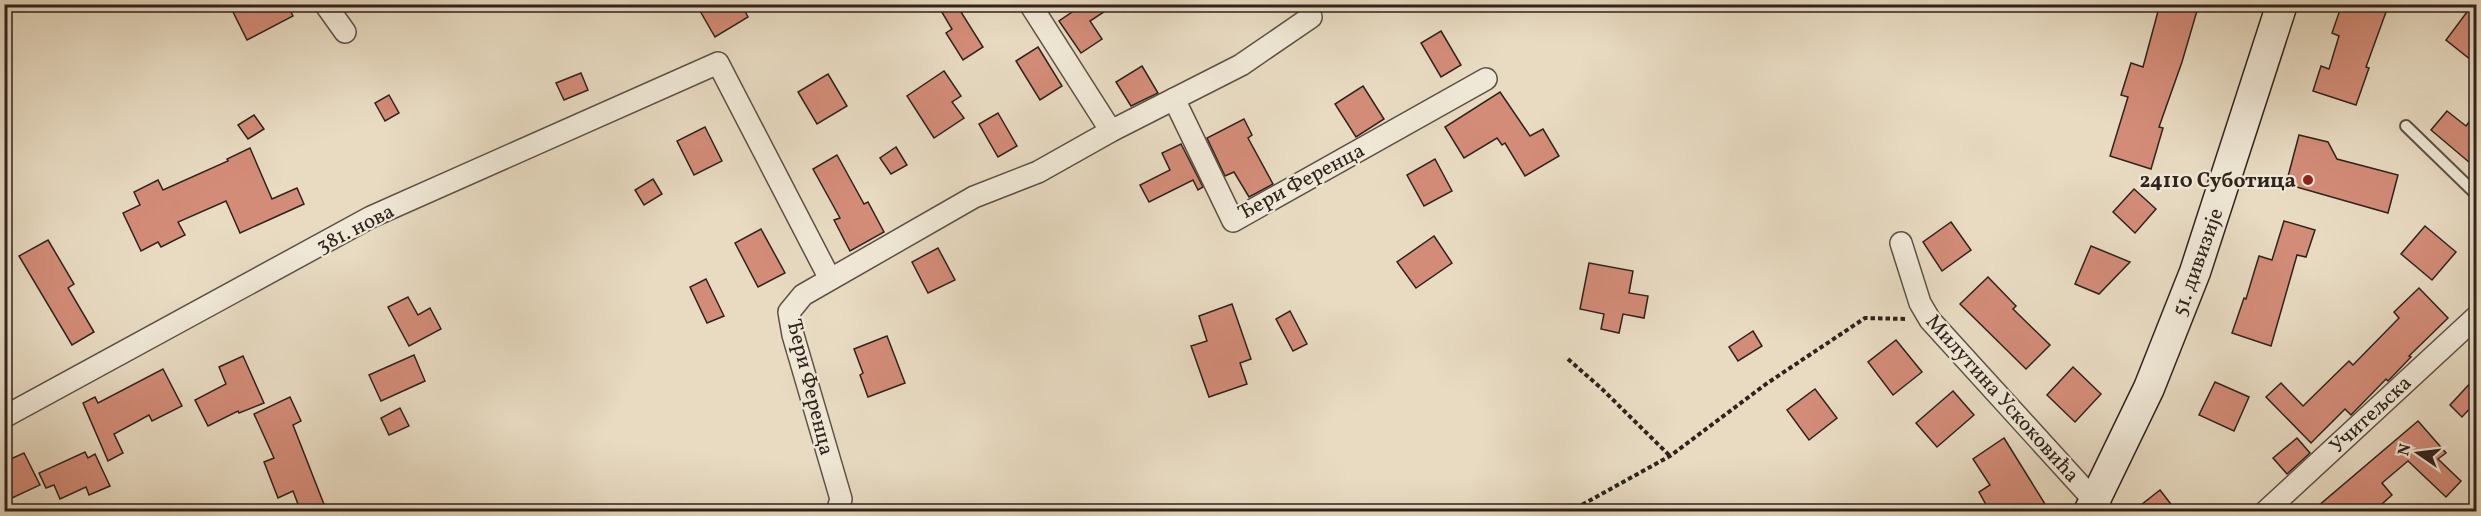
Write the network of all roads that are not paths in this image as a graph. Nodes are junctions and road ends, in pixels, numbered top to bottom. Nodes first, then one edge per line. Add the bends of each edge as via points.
1 (325, 4) edge
2 (1030, 4) edge
3 (2282, 4) edge
4 (1311, 17) dead end
5 (345, 32) dead end
6 (1486, 79) dead end
7 (1174, 99) junction
8 (2406, 126) dead end
9 (1111, 131) junction
10 (2476, 194) edge
11 (1901, 243) dead end
12 (830, 279) junction
13 (2476, 317) edge
14 (4, 417) edge
15 (2096, 508) edge
16 (837, 512) edge
17 (2265, 512) edge

1 - 5 street
2 - 9 street
3 - 15 street, 51. дивизије via 2195,272
4 - 7 street, Ђери Ференца via 1242,65
6 - 7 street, Ђери Ференца via 1233,221
7 - 9 street, Ђери Ференца
8 - 10 lane
9 - 12 street, Ђери Ференца via 1038,172 974,197
11 - 15 street, Милутина Ускоковића via 1920,303 1930,320
12 - 14 street, 381. нова via 718,63 371,218
12 - 16 street, Ђери Ференца via 803,295 789,312 841,499
13 - 17 street, Учитељска

